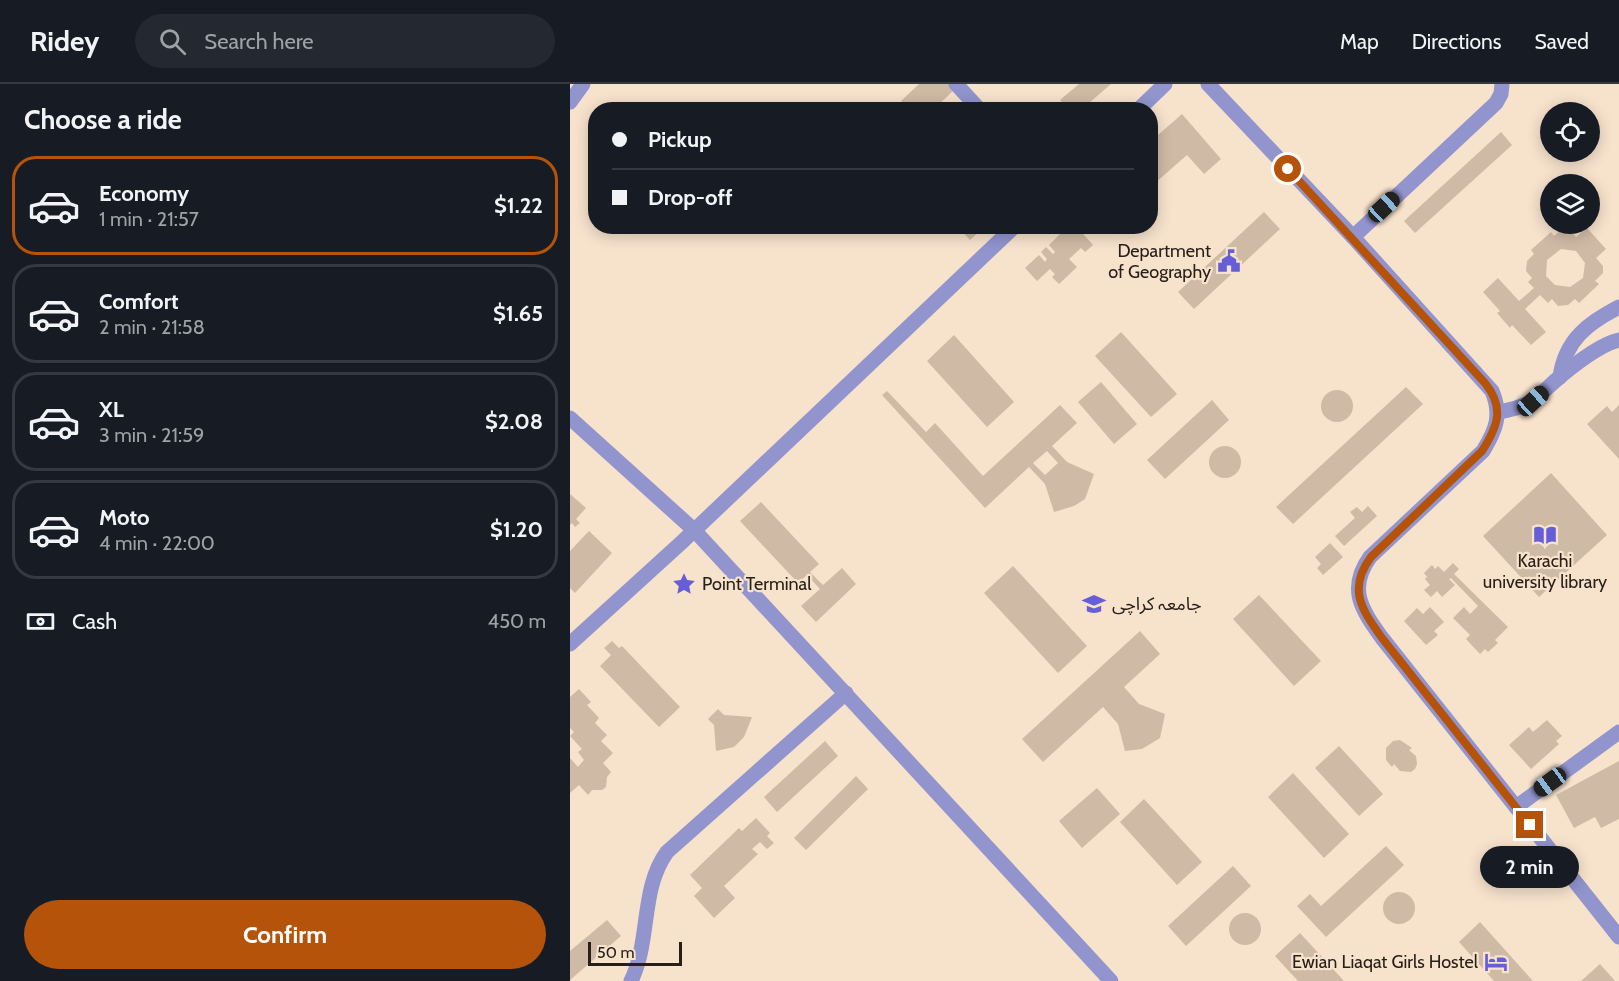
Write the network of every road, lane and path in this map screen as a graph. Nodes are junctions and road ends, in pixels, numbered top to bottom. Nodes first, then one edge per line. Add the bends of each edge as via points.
1 (583, 84) edge
2 (956, 84) edge
3 (1165, 84) edge
4 (1208, 84) edge
5 (1502, 84) edge
6 (570, 102) edge
7 (973, 102) edge
8 (1146, 102) edge
9 (1007, 234) edge
10 (1353, 237) junction
11 (1619, 307) edge
12 (1619, 340) edge
13 (1560, 377) junction
14 (1498, 412) junction
15 (570, 418) edge
16 (694, 531) junction
17 (571, 642) edge
18 (846, 693) junction
19 (1619, 732) edge
20 (1515, 807) junction
21 (1619, 937) edge
22 (630, 981) edge
23 (1111, 981) edge

1 - 6 street
2 - 7 street
3 - 8 street
4 - 10 street
5 - 10 street via 1496,103
9 - 16 street
10 - 14 street via 1492,391
11 - 13 street via 1594,320 1573,341 1562,360
12 - 13 street via 1610,342
13 - 14 street via 1533,401
14 - 20 street via 1492,435 1482,451 1371,557 1362,568 1358,586 1362,606 1382,638
15 - 16 street
16 - 17 street
16 - 18 street
18 - 22 street via 660,861 649,898 645,939
18 - 23 street
19 - 20 street
20 - 21 street

